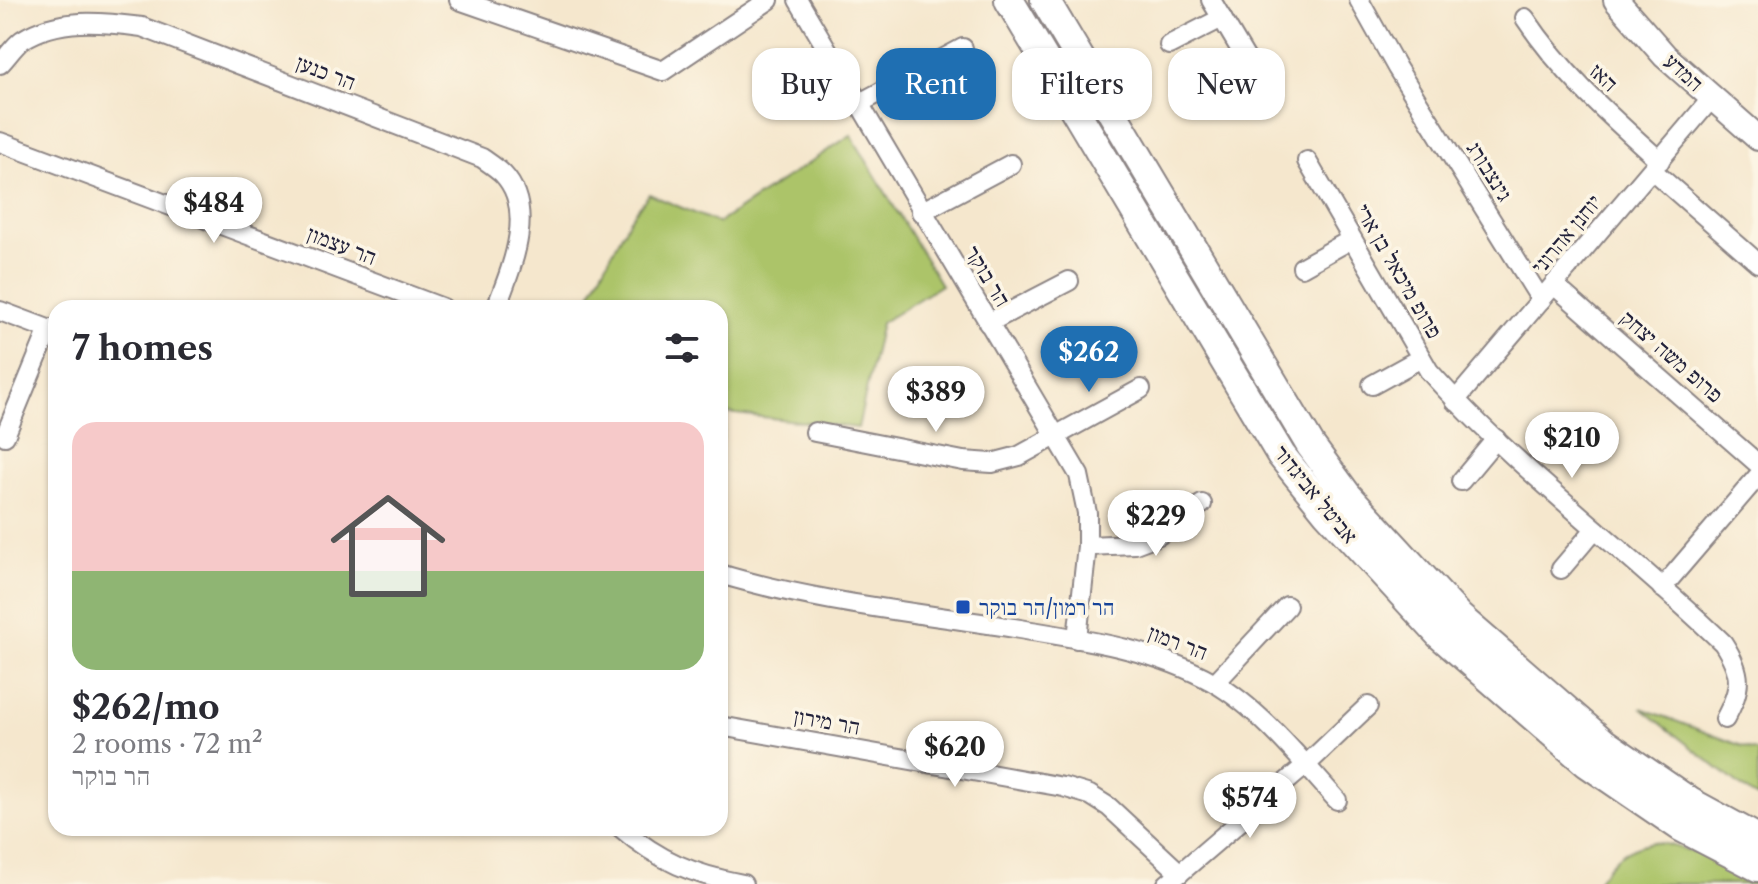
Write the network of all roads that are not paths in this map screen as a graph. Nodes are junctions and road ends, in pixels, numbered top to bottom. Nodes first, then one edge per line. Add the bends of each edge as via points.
1 (459, 0) edge
2 (769, 0) edge
3 (798, 0) edge
4 (1009, 0) edge
5 (1045, 0) edge
6 (1211, 0) edge
7 (1359, 0) edge
8 (1616, 0) edge
9 (1222, 18) junction
10 (1525, 18) dead end
11 (1169, 45) dead end
12 (826, 48) edge
13 (1240, 48) edge
14 (0, 64) edge
15 (1712, 98) junction
16 (860, 107) edge
17 (1758, 138) edge
18 (0, 142) edge
19 (1307, 161) dead end
20 (1011, 164) dead end
21 (1656, 165) junction
22 (921, 212) junction
23 (1352, 239) junction
24 (1758, 263) edge
25 (1302, 267) dead end
26 (1069, 281) dead end
27 (1547, 293) junction
28 (422, 300) edge
29 (499, 300) edge
30 (0, 311) edge
31 (988, 323) junction
32 (48, 328) edge
33 (48, 341) edge
34 (1421, 358) junction
35 (1372, 385) dead end
36 (1141, 389) dead end
37 (1455, 401) junction
38 (815, 432) dead end
39 (5, 436) dead end
40 (1058, 436) junction
41 (1496, 439) junction
42 (1758, 464) edge
43 (1758, 476) edge
44 (1461, 481) dead end
45 (1202, 504) dead end
46 (1595, 529) junction
47 (1087, 546) junction
48 (1561, 569) dead end
49 (728, 576) edge
50 (1662, 588) junction
51 (1287, 606) dead end
52 (1077, 639) junction
53 (1215, 683) junction
54 (1368, 706) dead end
55 (1725, 719) dead end
56 (728, 727) edge
57 (1306, 765) junction
58 (1337, 800) dead end
59 (630, 836) edge
60 (1758, 839) edge
61 (1758, 867) edge
62 (1174, 879) edge
63 (743, 884) edge

1 - 2 street via 663,71
3 - 12 street, הר בוקר
4 - 61 main road, אביטל אביגדור via 1281,455 1327,512 1440,635 1587,763 1681,827
5 - 60 main road, אביטל אביגדור via 1311,446 1347,495 1459,617 1604,743 1690,802
6 - 9 street
7 - 27 street, גינצבורג via 1397,68
8 - 15 street, המדע via 1665,56
9 - 11 street
9 - 13 street
10 - 21 street, האז via 1580,89
14 - 29 street, הר כנען via 21,41 58,25 142,27 482,158 503,174 516,194 519,223 513,263
15 - 17 street, המדע
15 - 21 street, יוחנן אהרוני
16 - 22 street, הר בוקר
18 - 28 street, הר עצמון
19 - 23 street, פרופ מיכאל בן ארי
20 - 22 street
21 - 24 street, האז
21 - 27 street, יוחנן אהרוני
22 - 31 street, הר בוקר
23 - 25 street
23 - 34 street, פרופ מיכאל בן ארי
26 - 31 street
27 - 37 street, יוחנן אהרוני
27 - 42 street, פרופ משה יצחק
30 - 32 street
31 - 40 street, הר בוקר
33 - 39 street
34 - 35 street
34 - 37 street, פרופ מיכאל בן ארי
36 - 40 street
37 - 41 street, פרופ מיכאל בן ארי
38 - 40 street via 992,463
40 - 47 street, הר בוקר via 1079,475
41 - 44 street
41 - 46 street, פרופ מיכאל בן ארי
43 - 50 street
45 - 47 street via 1159,535 1135,544
46 - 48 street
46 - 50 street, פרופ מיכאל בן ארי
47 - 52 street, הר בוקר
49 - 52 street, הר רמון via 808,595
50 - 55 street, פרופ מיכאל בן ארי via 1734,659 1740,678
51 - 53 street
52 - 53 street, הר רמון via 1165,660
53 - 57 street, הר רמון
54 - 57 street
56 - 62 street, הר מירון via 1090,795 1109,807
57 - 58 street, הר רמון
57 - 62 street
59 - 63 street via 674,865

